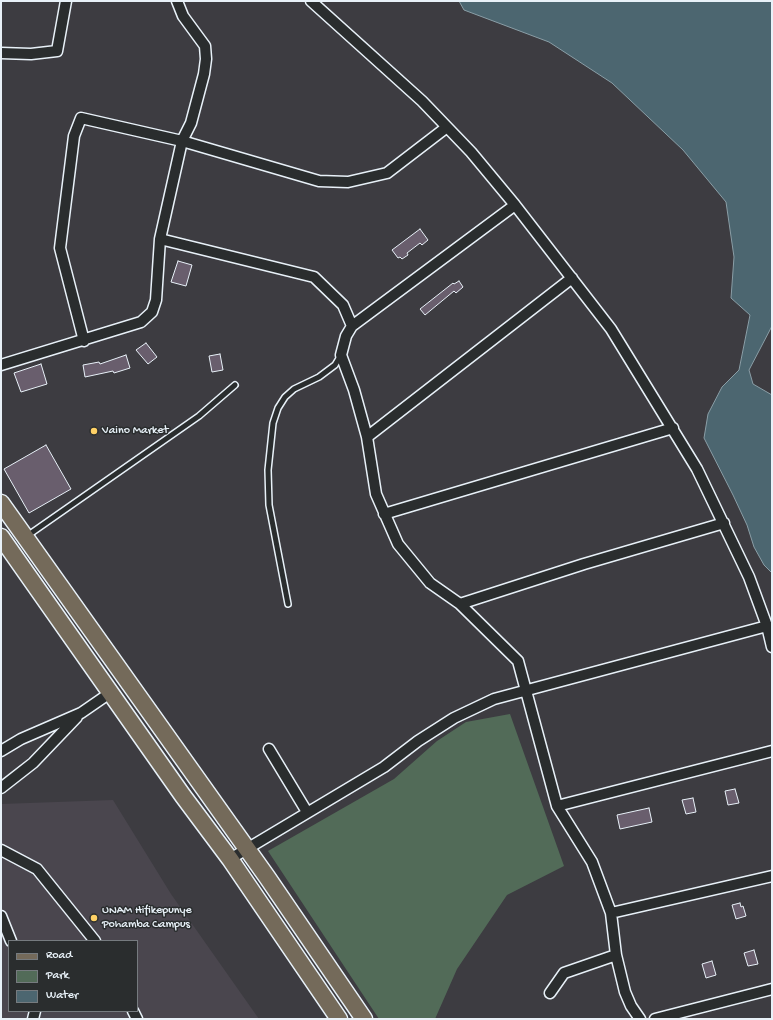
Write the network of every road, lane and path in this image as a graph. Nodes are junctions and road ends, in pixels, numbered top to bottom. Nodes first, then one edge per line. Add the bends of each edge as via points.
1 (66, 1) edge
2 (177, 1) edge
3 (311, 1) edge
4 (1, 53) edge
5 (447, 127) junction
6 (182, 141) junction
7 (515, 205) junction
8 (160, 239) junction
9 (572, 278) junction
10 (352, 326) junction
11 (84, 341) junction
12 (341, 355) junction
13 (1, 365) edge
14 (235, 385) dead end
15 (673, 428) junction
16 (367, 438) junction
17 (1, 502) edge
18 (384, 514) junction
19 (724, 523) junction
20 (1, 537) edge
21 (26, 538) junction
22 (288, 604) dead end
23 (460, 604) junction
24 (767, 626) junction
25 (772, 647) edge
26 (128, 681) junction
27 (526, 690) junction
28 (110, 693) junction
29 (81, 713) junction
30 (269, 749) dead end
31 (1, 751) edge
32 (772, 751) edge
33 (1, 788) edge
34 (557, 806) junction
35 (307, 812) junction
36 (246, 848) junction
37 (1, 850) edge
38 (230, 859) junction
39 (772, 876) edge
40 (611, 913) junction
41 (1, 916) edge
42 (11, 940) edge
43 (95, 940) edge
44 (616, 955) junction
45 (772, 989) edge
46 (550, 993) dead end
47 (339, 1019) edge
48 (364, 1019) edge
49 (640, 1019) edge
50 (655, 1019) edge

1 - 4 street via 57,51 31,54
2 - 6 street via 183,16 205,46 206,58 191,123
3 - 5 street via 422,101
5 - 6 street via 387,173 348,182 319,181
5 - 7 street
6 - 8 street
6 - 11 street via 81,118 74,136 60,248
7 - 9 street
7 - 10 street
8 - 10 street via 314,277 343,305
8 - 11 street via 156,300 152,312 140,322
9 - 15 street via 611,329
9 - 16 street
10 - 12 street via 346,336
11 - 13 street
12 - 16 street
12 - 22 lane via 335,364 319,377 294,389 285,397 273,423 268,470 269,505
14 - 21 lane via 199,416
15 - 18 street
15 - 19 street
16 - 18 street via 376,494
17 - 21 main road
18 - 23 street via 398,544 430,583
19 - 23 street
19 - 24 street via 749,577
20 - 28 main road
21 - 26 main road
23 - 27 street via 518,661
24 - 25 street
24 - 27 street
26 - 28 main road
26 - 36 main road
27 - 34 street
27 - 35 street via 494,699 454,718 384,767
28 - 29 street
28 - 38 main road
29 - 31 street
29 - 33 street via 33,763
30 - 35 street
32 - 34 street
34 - 40 street via 592,862
35 - 36 street
36 - 38 street
36 - 48 main road
37 - 43 street via 37,869
38 - 47 main road
39 - 40 street
40 - 44 street
41 - 42 street
44 - 46 street via 564,973
44 - 49 street via 631,1006
45 - 50 street

